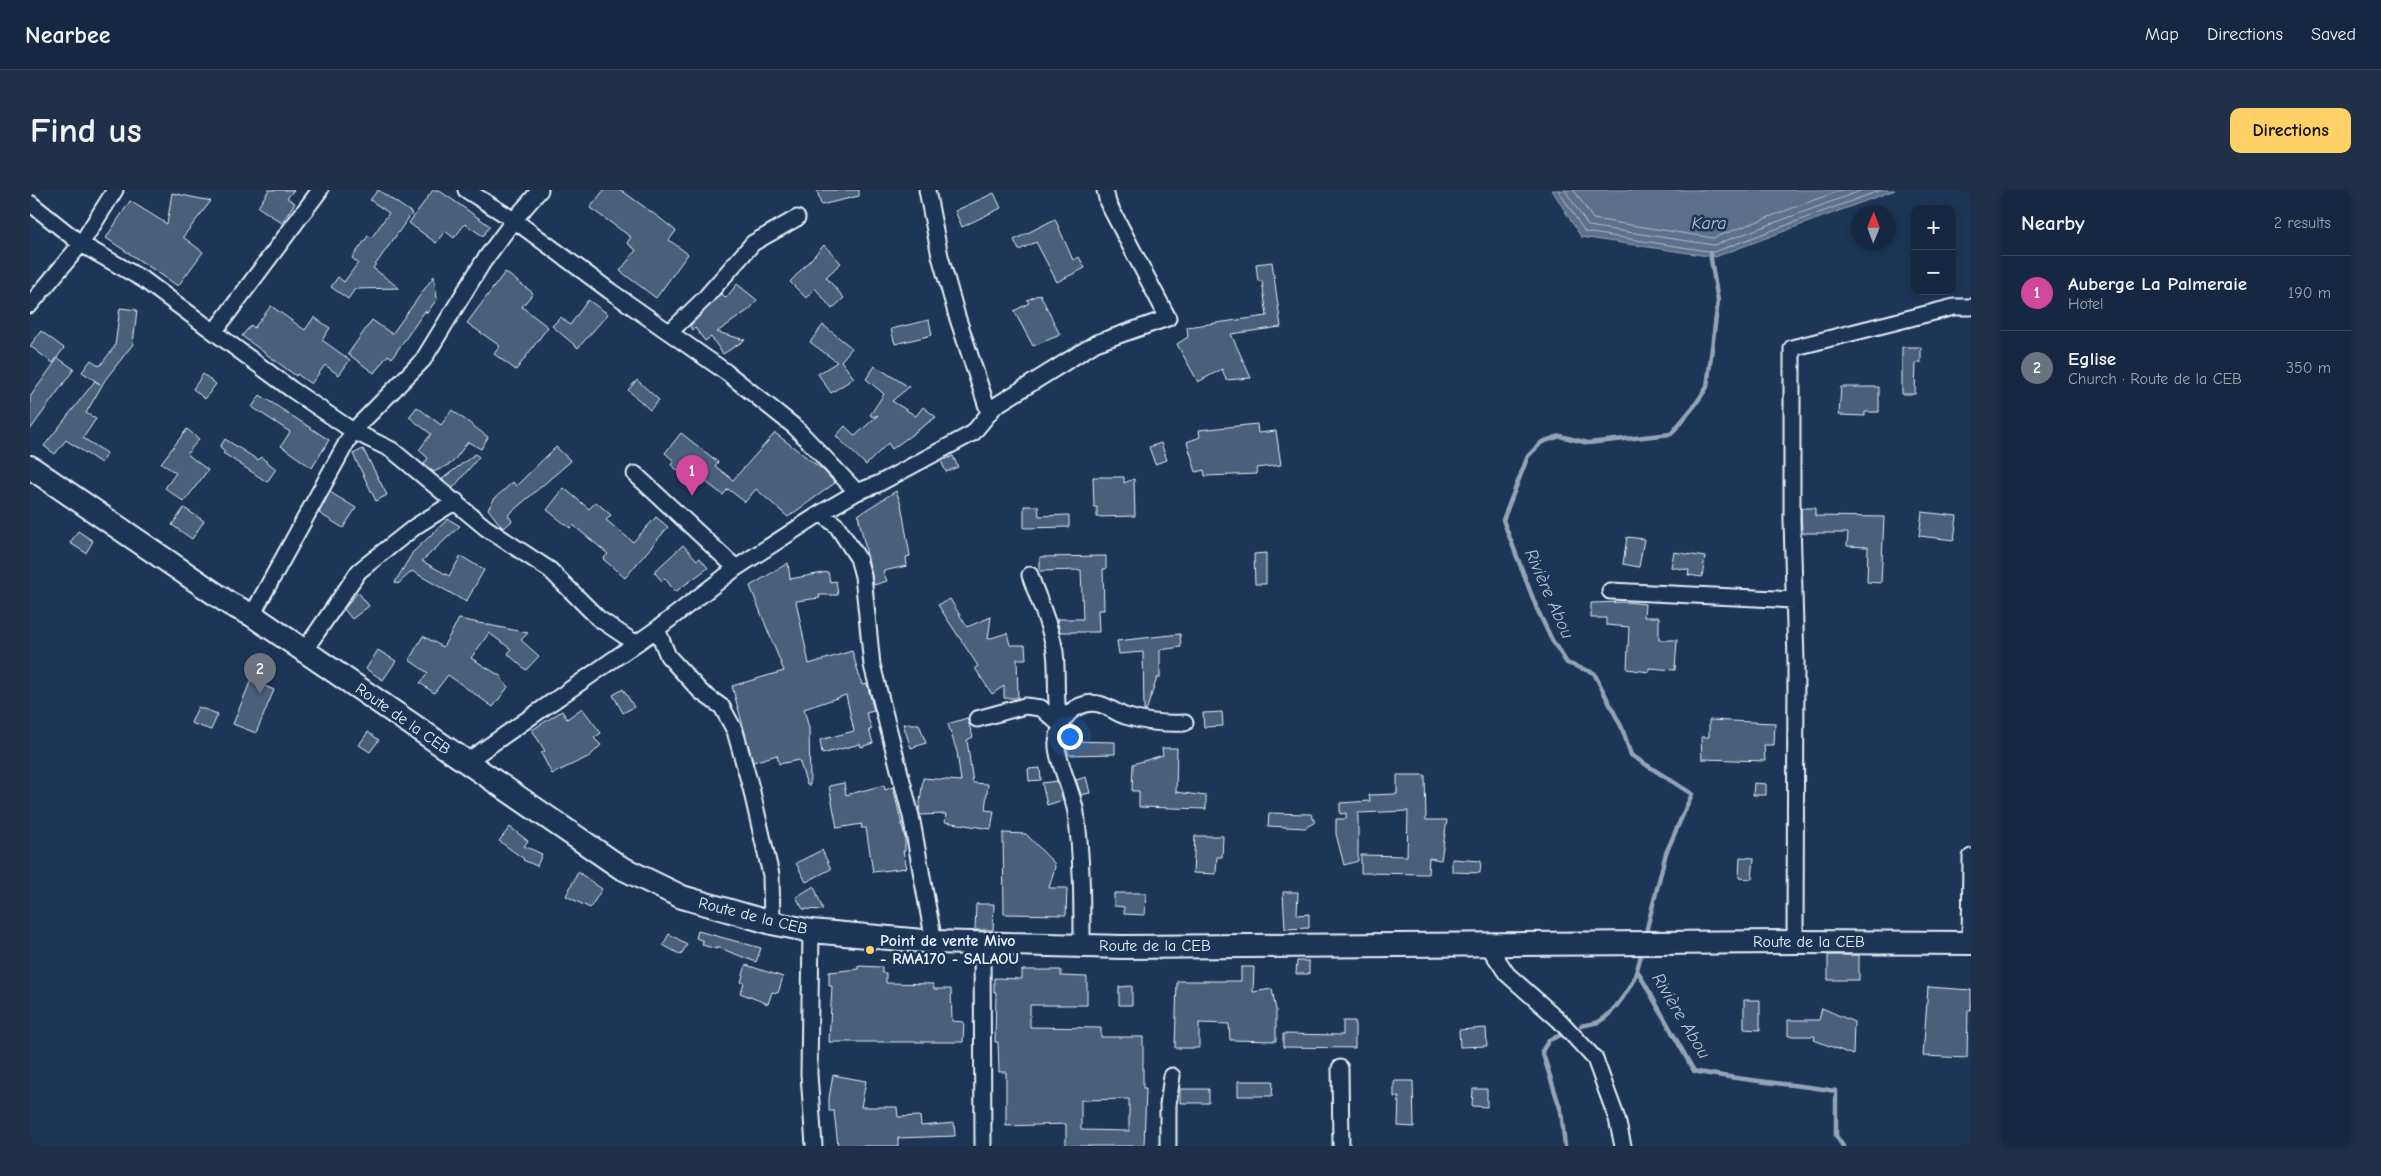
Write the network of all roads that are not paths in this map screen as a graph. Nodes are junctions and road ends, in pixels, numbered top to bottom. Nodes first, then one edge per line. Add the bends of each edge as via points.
1 (115, 190) edge
2 (320, 190) edge
3 (466, 190) edge
4 (540, 190) edge
5 (927, 190) edge
6 (1105, 190) edge
7 (30, 203) edge
8 (796, 218) dead end
9 (514, 220) junction
10 (81, 244) junction
11 (30, 305) edge
12 (1971, 307) edge
13 (214, 332) junction
14 (670, 332) junction
15 (989, 413) junction
16 (353, 431) junction
17 (30, 467) edge
18 (635, 474) dead end
19 (857, 492) junction
20 (456, 501) junction
21 (821, 513) junction
22 (736, 568) junction
23 (1030, 574) dead end
24 (1610, 591) dead end
25 (1794, 600) junction
26 (252, 614) junction
27 (657, 629) junction
28 (635, 643) junction
29 (304, 650) junction
30 (977, 719) dead end
31 (1185, 723) dead end
32 (1060, 725) junction
33 (466, 762) junction
34 (1971, 857) edge
35 (772, 923) junction
36 (811, 931) junction
37 (934, 942) junction
38 (1795, 942) junction
39 (1970, 943) edge
40 (982, 944) junction
41 (1487, 944) junction
42 (1082, 946) junction
43 (1340, 1068) dead end
44 (1172, 1076) dead end
45 (814, 1146) edge
46 (984, 1146) edge
47 (1168, 1146) edge
48 (1341, 1146) edge
49 (1623, 1146) edge

1 - 10 street
2 - 13 street
3 - 9 street
4 - 9 street
5 - 15 street via 956,316
6 - 15 street via 1108,203 1168,318 1096,343 995,406
7 - 10 street
8 - 14 street via 753,243
9 - 14 street
9 - 16 street via 483,262 423,360
10 - 11 street
10 - 13 street via 144,280
12 - 25 street via 1954,307 1792,348
13 - 16 street
14 - 19 street via 795,426
15 - 19 street via 973,433
16 - 20 street via 392,450
16 - 26 street
17 - 26 main road, Route de la CEB via 230,604
18 - 22 street
19 - 21 street
20 - 28 street via 486,528 550,570 598,618
20 - 29 street via 416,526 359,570
21 - 22 street
21 - 37 street via 837,526 858,558 863,576 872,665 911,816
22 - 27 street
23 - 32 street via 1055,652
24 - 25 street
25 - 38 street
26 - 29 main road, Route de la CEB
27 - 28 street
27 - 35 street via 668,656 702,692 722,706 735,731 771,875
28 - 33 street
29 - 33 main road, Route de la CEB
30 - 32 street via 1025,706 1041,708
31 - 32 street via 1168,724 1124,716 1101,703 1086,704 1068,713
32 - 42 street via 1056,746 1076,812 1082,878
33 - 35 main road, Route de la CEB via 620,868 682,897
34 - 39 street
35 - 36 main road, Route de la CEB
36 - 37 main road, Route de la CEB
36 - 45 street via 809,1074
37 - 40 main road, Route de la CEB
38 - 39 main road, Route de la CEB
38 - 41 main road, Route de la CEB
40 - 42 main road, Route de la CEB
40 - 46 street
41 - 42 main road, Route de la CEB
41 - 49 street via 1507,974 1560,1021 1595,1059 1617,1119
43 - 48 street
44 - 47 street

